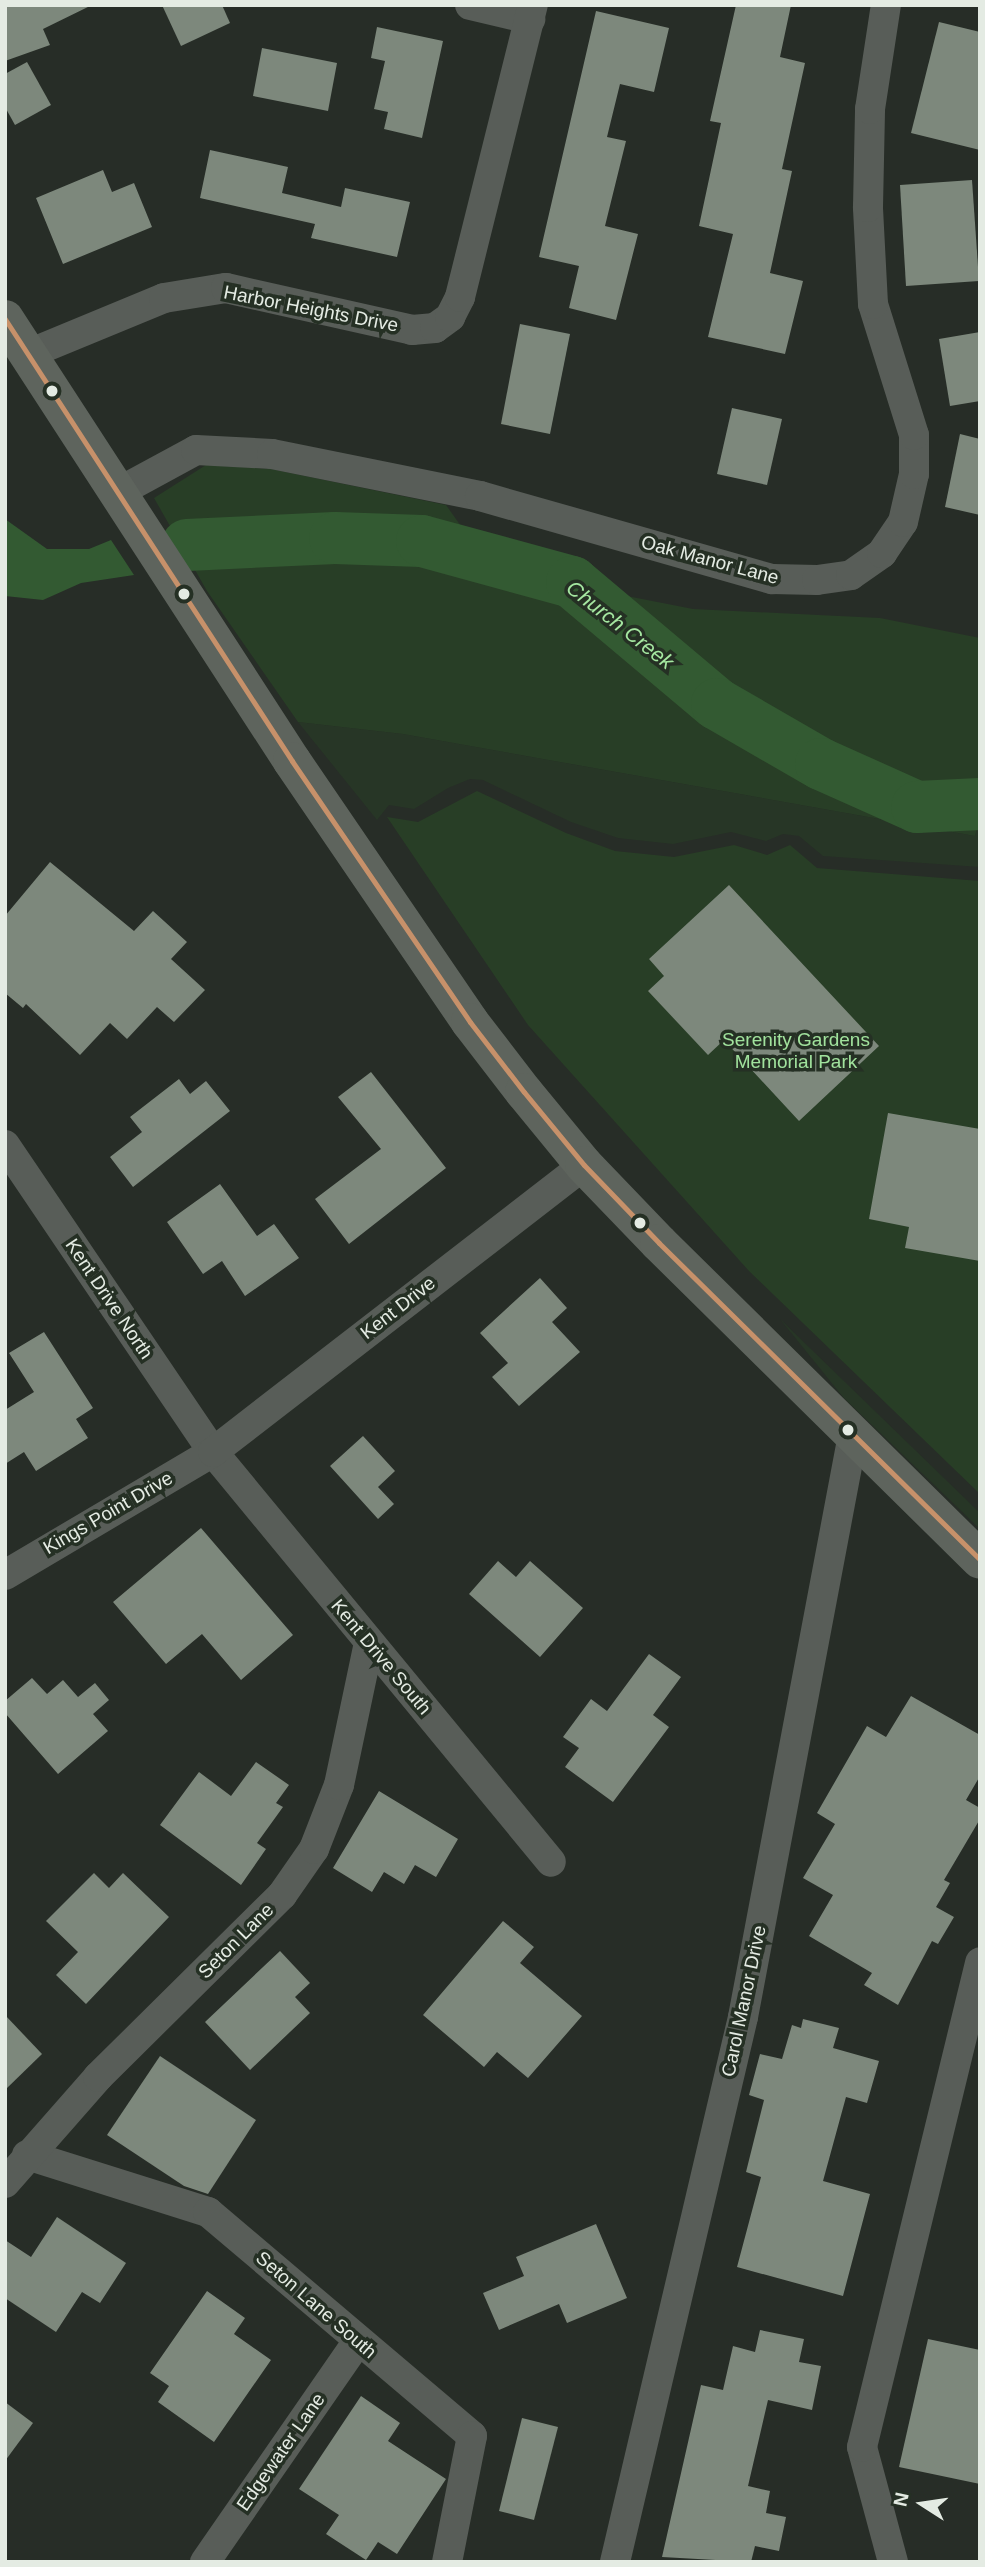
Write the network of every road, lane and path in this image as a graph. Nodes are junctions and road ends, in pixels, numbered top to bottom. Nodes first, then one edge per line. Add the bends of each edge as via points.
1 (470, 5) edge
2 (886, 5) edge
3 (531, 12) edge
4 (5, 319) edge
5 (26, 355) junction
6 (115, 494) junction
7 (5, 1145) edge
8 (583, 1165) junction
9 (853, 1435) junction
10 (213, 1452) junction
11 (980, 1560) edge
12 (5, 1575) edge
13 (369, 1643) junction
14 (551, 1862) dead end
15 (980, 1962) edge
16 (27, 2155) junction
17 (5, 2183) edge
18 (358, 2342) junction
19 (205, 2562) edge
20 (447, 2562) edge
21 (615, 2562) edge
22 (893, 2562) edge

1 - 3 street
2 - 6 street, Oak Manor Lane via 870,109 868,207 873,304 914,435 914,474 903,522 882,553 850,575 772,579 480,496 272,454 196,450
3 - 5 street, Harbor Heights Drive via 460,297 450,317 435,328 412,330 226,288 164,298
4 - 5 street
5 - 6 street
6 - 8 street via 470,1022
7 - 10 street, Kent Drive North
8 - 9 street
8 - 10 street, Kent Drive
9 - 11 street
9 - 21 street, Carol Manor Drive via 743,2017
10 - 12 street, Kings Point Drive
10 - 13 street, Kent Drive South
13 - 14 street, Kent Drive South
13 - 16 street, Seton Lane via 339,1785 306,1860 282,1895 98,2077
15 - 22 street via 862,2447
16 - 17 street, Seton Lane
16 - 18 street, Seton Lane South via 208,2212
18 - 19 street, Edgewater Lane
18 - 20 street, Seton Lane South via 472,2437

